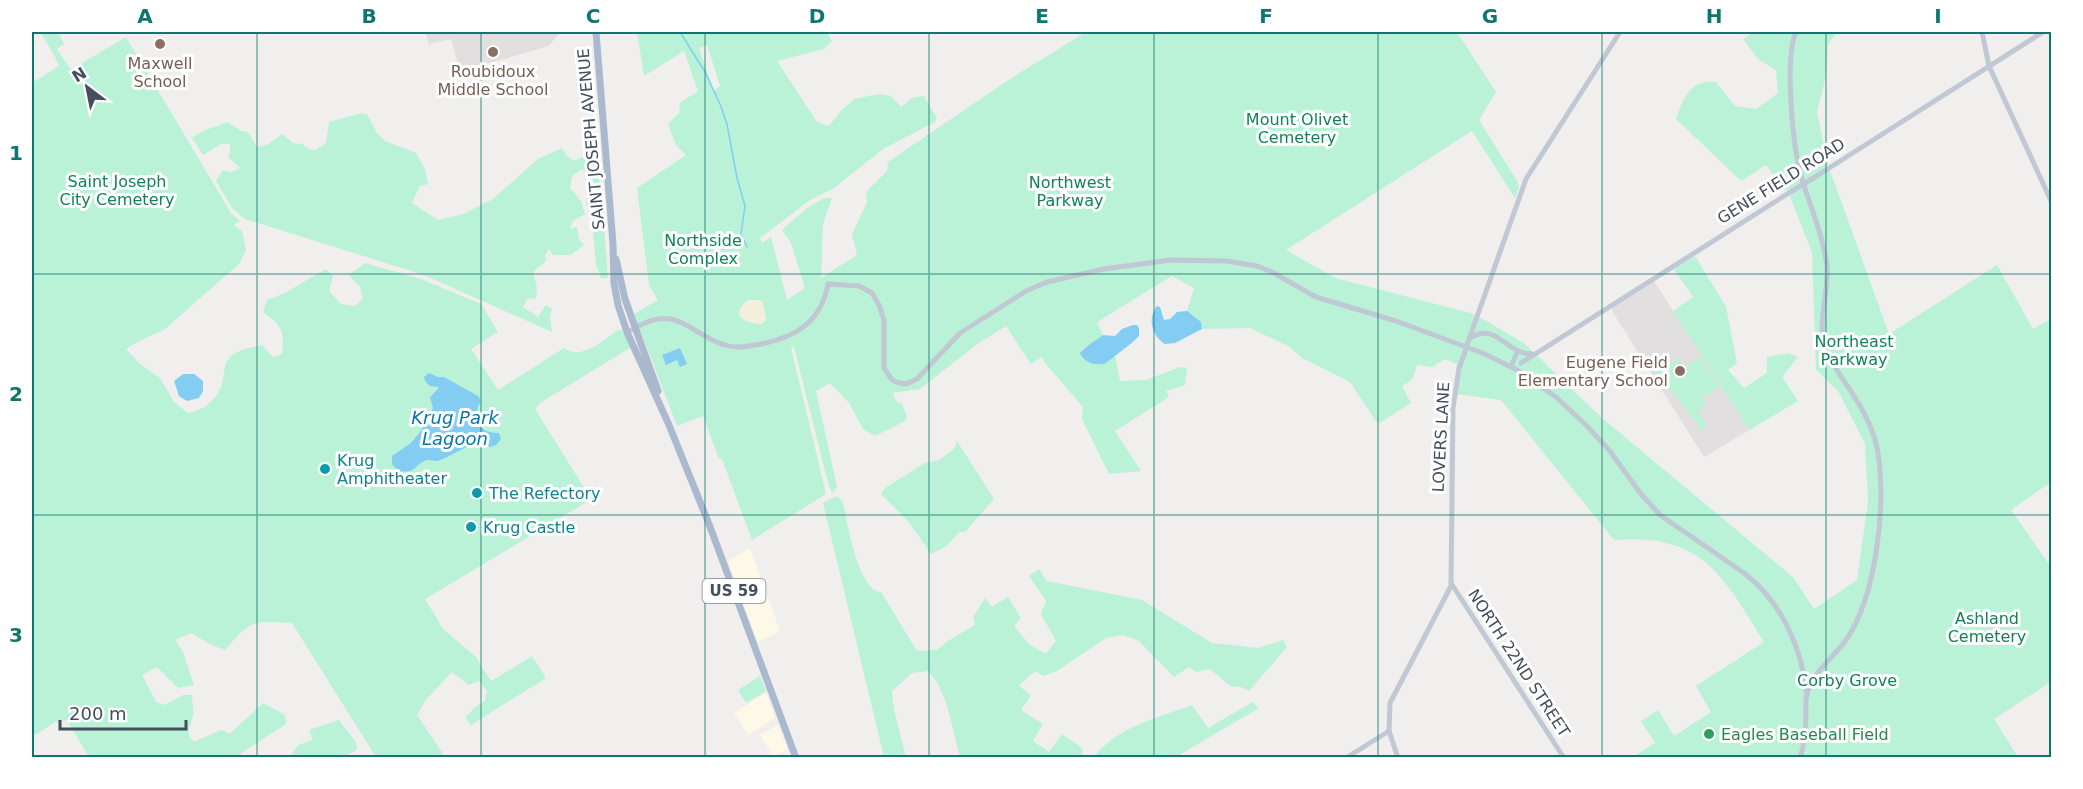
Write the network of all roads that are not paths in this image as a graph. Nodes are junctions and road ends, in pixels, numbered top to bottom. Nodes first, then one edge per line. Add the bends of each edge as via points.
1 (596, 32) edge
2 (1620, 32) edge
3 (1796, 32) edge
4 (1982, 32) edge
5 (2043, 32) edge
6 (1989, 66) junction
7 (2052, 203) edge
8 (613, 244) junction
9 (1476, 319) junction
10 (636, 328) junction
11 (627, 332) junction
12 (1485, 332) junction
13 (1469, 340) junction
14 (1520, 353) junction
15 (1534, 354) junction
16 (1521, 363) junction
17 (1511, 367) junction
18 (1517, 370) junction
19 (669, 425) junction
20 (1451, 583) junction
21 (1804, 673) junction
22 (1819, 673) junction
23 (1807, 694) junction
24 (1389, 730) junction
25 (796, 758) edge
26 (1346, 758) edge
27 (1398, 758) edge
28 (1564, 758) edge
29 (1800, 758) edge

1 - 8 main road, SAINT JOSEPH AVENUE / US 59
2 - 9 street, LOVERS LANE via 1526,179
3 - 22 street via 1790,68 1796,147 1825,249 1824,346 1872,427 1881,493 1877,549 1862,606 1846,639
4 - 6 street
5 - 6 street, GENE FIELD ROAD
6 - 7 street
6 - 15 street, GENE FIELD ROAD, bridge
8 - 10 main road, SAINT JOSEPH AVENUE / US 59
8 - 11 main road, SAINT JOSEPH AVENUE / US 59 via 614,283
9 - 12 street
9 - 13 street, LOVERS LANE
10 - 11 street
10 - 17 street via 652,320 673,320 724,345 754,346 800,331 817,312 828,284 859,286 872,293 881,309 887,374 906,384 917,379 960,333 1036,286 1104,269 1199,259 1257,266 1316,297 1396,321
10 - 19 main road, SAINT JOSEPH AVENUE / US 59
11 - 19 main road, SAINT JOSEPH AVENUE / US 59
12 - 13 street
12 - 14 street
13 - 20 street, LOVERS LANE, bridge via 1457,375 1453,408
14 - 15 street
14 - 16 street
14 - 17 street
15 - 16 street, GENE FIELD ROAD
16 - 18 street
17 - 18 street
18 - 21 street via 1556,397 1587,426 1660,515 1762,588 1786,625
19 - 25 main road, SAINT JOSEPH AVENUE / US 59
20 - 24 street, LOVERS LANE via 1390,703
20 - 28 street, NORTH 22ND STREET
21 - 22 street
21 - 23 street
22 - 23 street
23 - 29 street
24 - 26 street
24 - 27 street, LOVERS LANE

